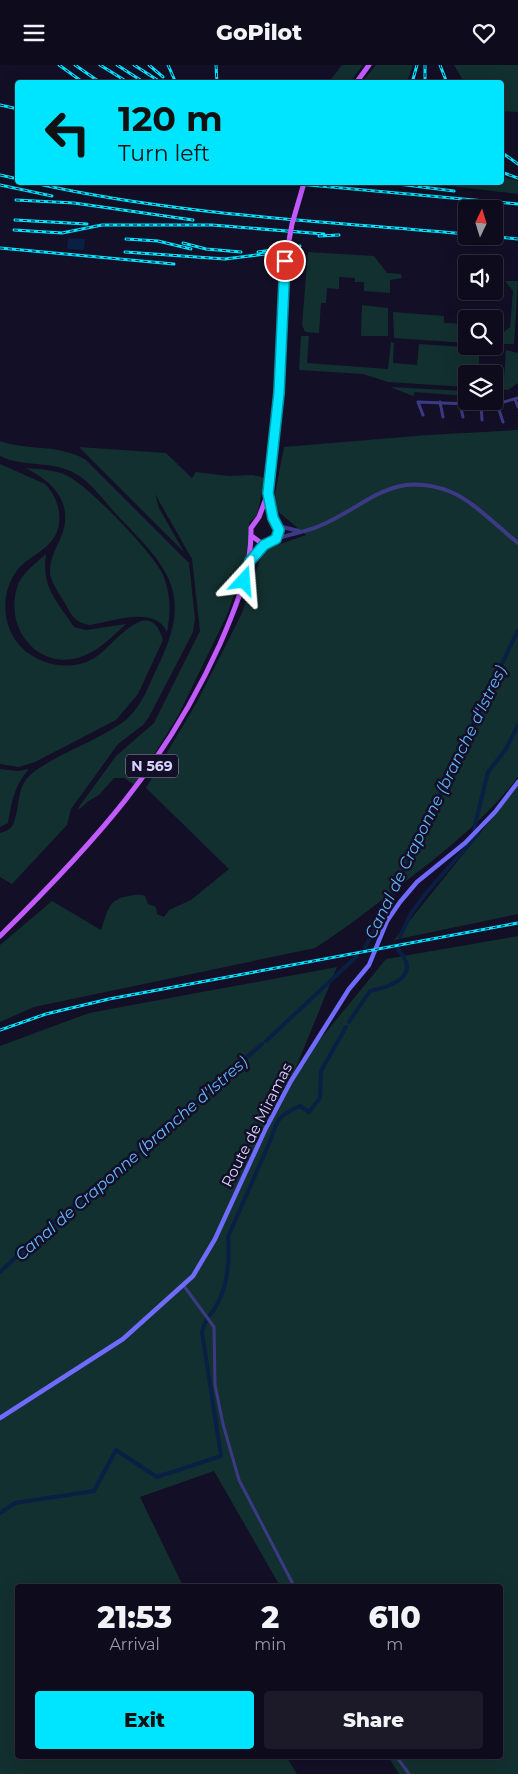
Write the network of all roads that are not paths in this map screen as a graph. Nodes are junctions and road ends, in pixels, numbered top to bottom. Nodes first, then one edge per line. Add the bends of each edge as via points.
1 (370, 65) edge
2 (358, 80) edge
3 (303, 185) edge
4 (517, 398) edge
5 (440, 402) junction
6 (503, 402) edge
7 (458, 403) edge
8 (518, 407) edge
9 (461, 410) edge
10 (481, 410) edge
11 (499, 410) edge
12 (423, 415) dead end
13 (443, 417) dead end
14 (462, 417) dead end
15 (482, 420) dead end
16 (503, 421) dead end
17 (268, 493) junction
18 (259, 517) junction
19 (273, 518) junction
20 (278, 525) junction
21 (299, 531) junction
22 (252, 537) junction
23 (276, 539) junction
24 (518, 543) edge
25 (264, 545) junction
26 (250, 561) junction
27 (518, 782) edge
28 (0, 936) edge
29 (184, 1286) junction
30 (0, 1418) edge
31 (293, 1584) edge
32 (398, 1759) edge
33 (409, 1774) edge

1 - 2 main road
3 - 17 main road, bridge via 284,269 276,427
4 - 6 street
4 - 8 street
5 - 7 street
5 - 12 street via 418,402
5 - 13 street
9 - 14 street
10 - 15 street
11 - 16 street
17 - 18 main road
17 - 19 main road
18 - 19 main road
18 - 22 main road via 252,523
19 - 20 main road
20 - 21 street
20 - 23 main road
21 - 23 street
21 - 24 street via 336,518 376,493 418,486 453,492
22 - 25 main road
22 - 26 main road, N 569
23 - 25 main road
25 - 26 main road, N 569
26 - 28 main road, N 569 via 217,650 199,689 165,747 97,836
27 - 29 main road, Route de Miramas via 465,843 418,882 387,921 369,965 348,989 291,1081 203,1261
29 - 30 main road, Route de Miramas via 123,1339
29 - 31 street via 214,1327 215,1385 239,1480
32 - 33 street

